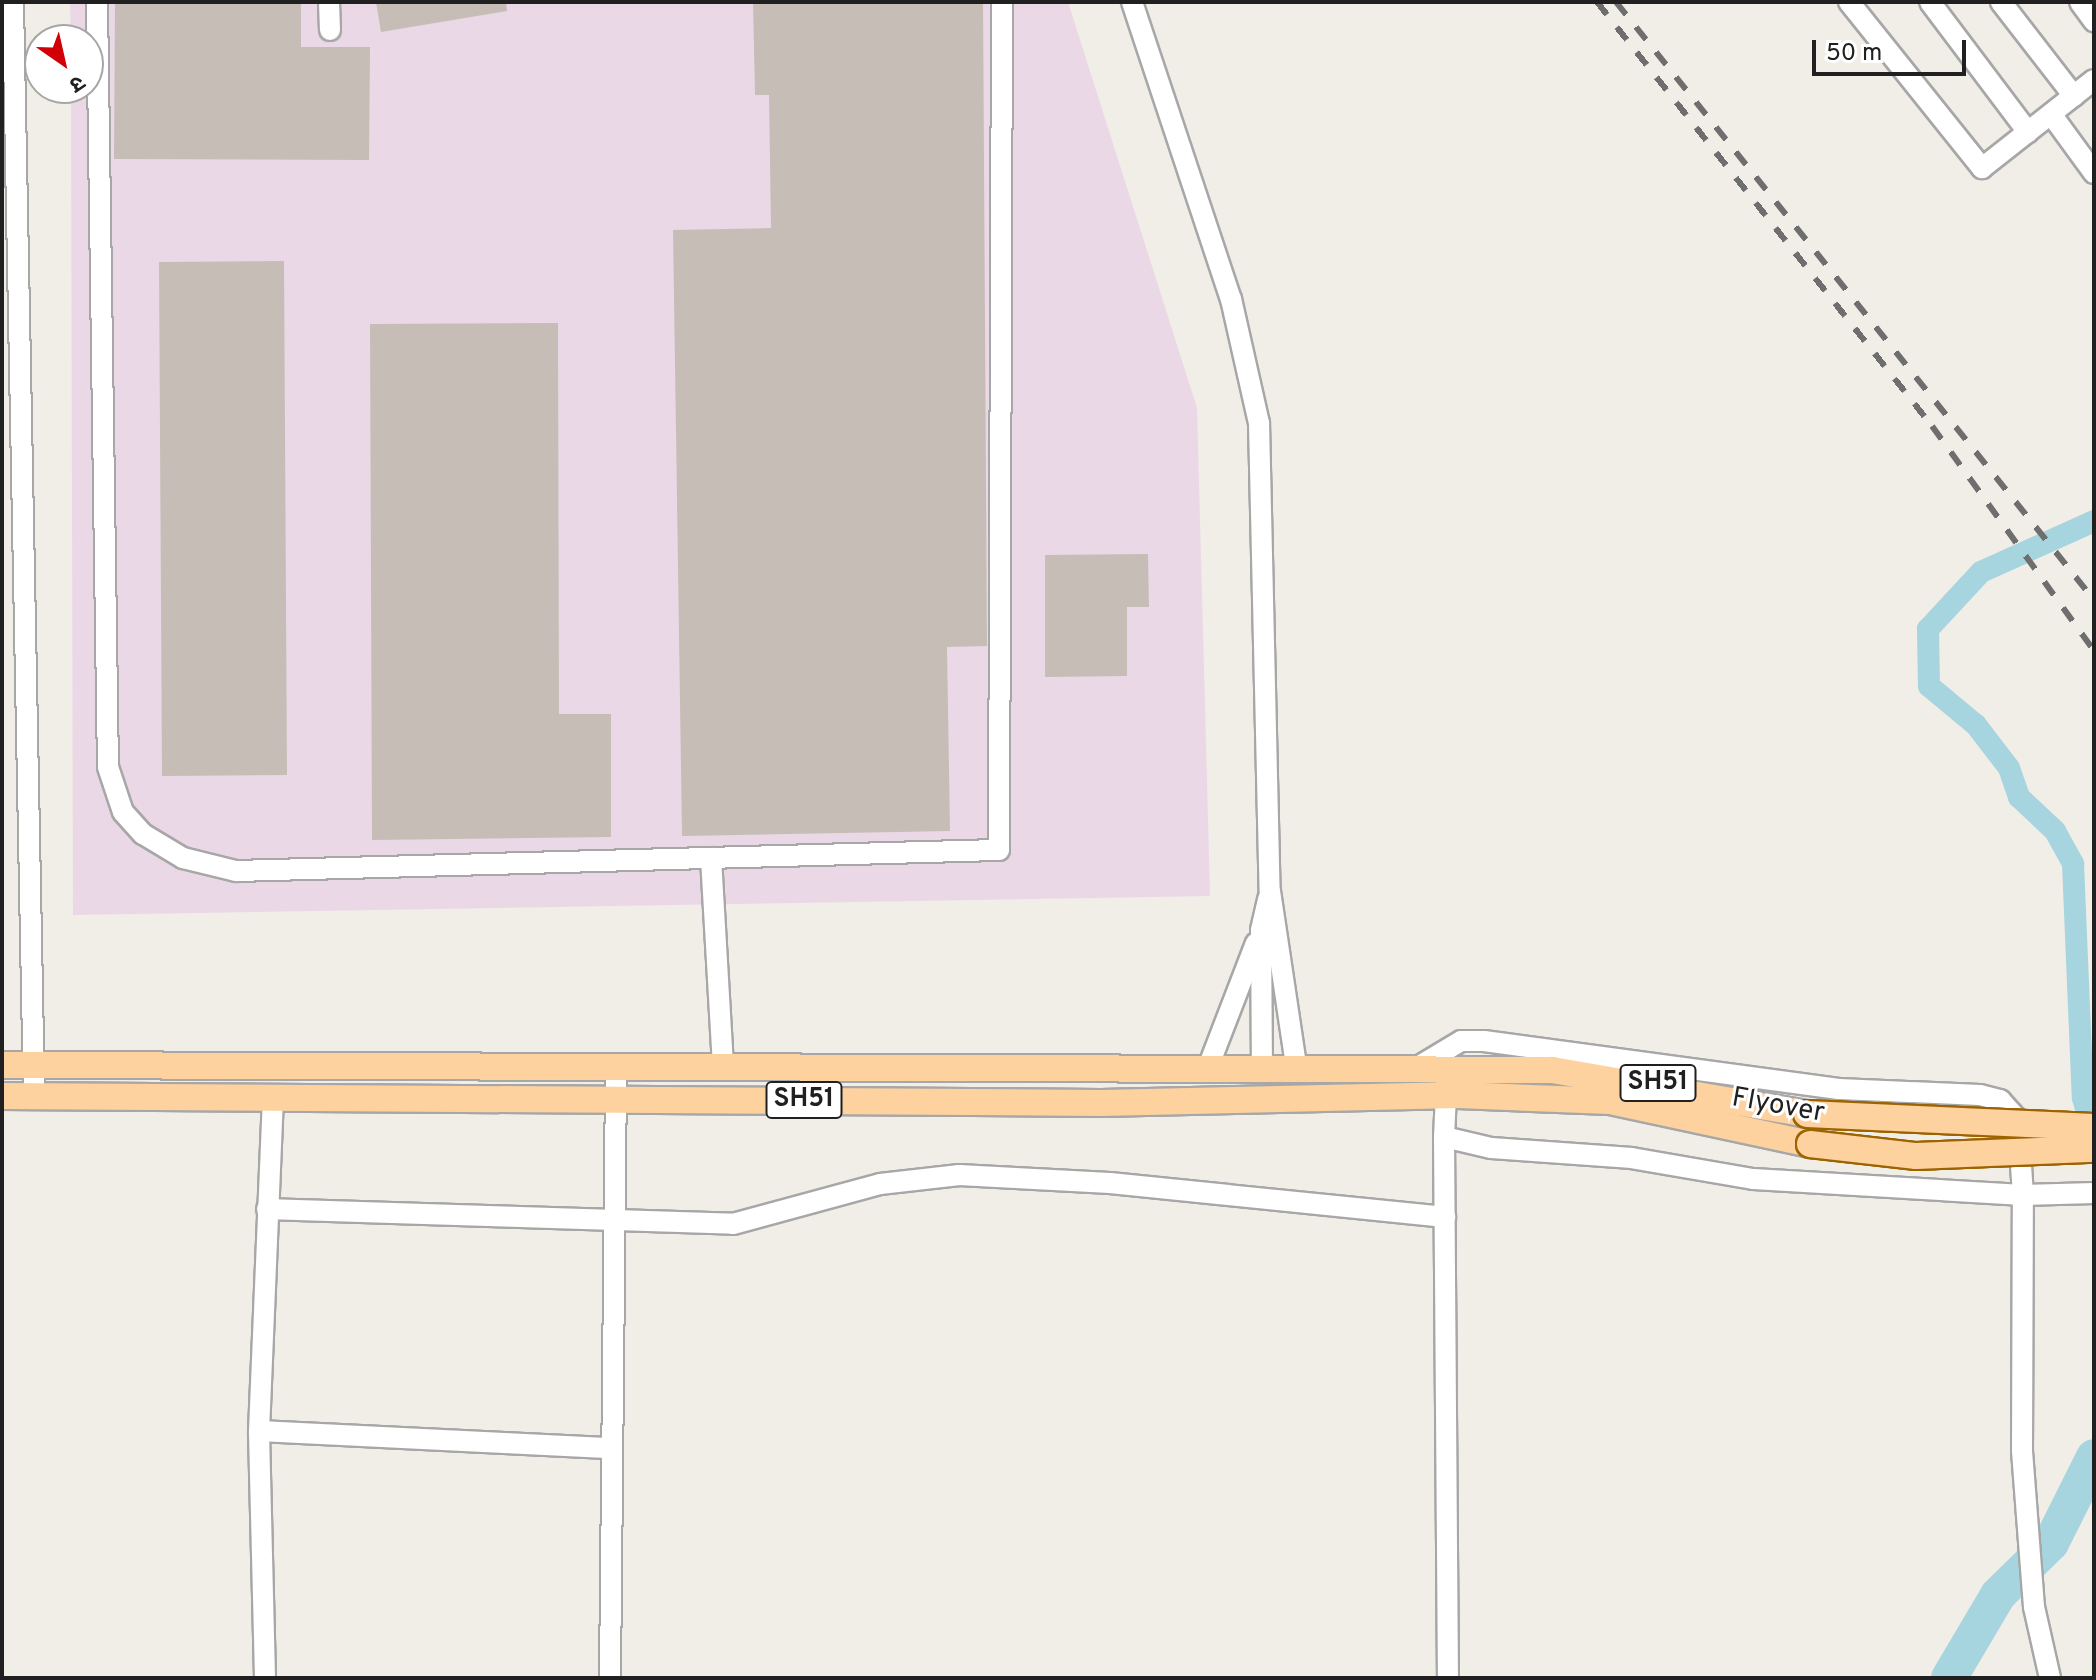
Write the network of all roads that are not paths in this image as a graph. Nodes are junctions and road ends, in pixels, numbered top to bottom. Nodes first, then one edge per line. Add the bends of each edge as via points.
1 (13, 2) edge
2 (97, 2) edge
3 (329, 2) edge
4 (1002, 2) edge
5 (1132, 2) edge
6 (1849, 2) edge
7 (1930, 2) edge
8 (2001, 2) edge
9 (2080, 2) edge
10 (2094, 21) edge
11 (330, 30) dead end
12 (2094, 80) edge
13 (2074, 96) junction
14 (2051, 114) junction
15 (2028, 132) junction
16 (2092, 170) edge
17 (711, 858) junction
18 (1270, 891) junction
19 (1261, 930) junction
20 (2, 1065) edge
21 (34, 1065) junction
22 (1416, 1068) junction
23 (723, 1069) junction
24 (1207, 1070) junction
25 (616, 1071) junction
26 (1297, 1071) junction
27 (1262, 1072) junction
28 (1446, 1095) junction
29 (2, 1096) edge
30 (34, 1096) junction
31 (273, 1096) junction
32 (615, 1098) junction
33 (2094, 1127) edge
34 (1444, 1137) junction
35 (2094, 1149) edge
36 (2087, 1193) edge
37 (2023, 1195) junction
38 (267, 1209) junction
39 (1445, 1217) junction
40 (615, 1224) junction
41 (259, 1431) junction
42 (612, 1448) junction
43 (265, 1678) edge
44 (610, 1678) edge
45 (1448, 1678) edge
46 (2050, 1678) edge

1 - 21 street
2 - 17 street via 108,767 123,812 183,858 236,871
3 - 11 street
4 - 17 street via 999,850
5 - 18 street via 1231,299 1259,423
6 - 15 street via 1982,168
7 - 15 street
8 - 13 street
9 - 10 street
12 - 13 street
13 - 14 street
14 - 15 street
14 - 16 street
17 - 23 street
18 - 19 street
18 - 26 street
19 - 24 street
19 - 27 street
20 - 21 main road, SH51
21 - 25 main road, SH51
21 - 30 street
22 - 26 main road, SH51
22 - 33 main road, Flyover / SH51, bridge via 1552,1070 1807,1114
22 - 37 street via 1461,1041 1484,1041 1839,1089 1980,1095 2000,1100 2018,1120
23 - 24 main road, SH51
23 - 25 main road, SH51
24 - 27 main road, SH51
25 - 32 street
26 - 27 main road, SH51
28 - 32 main road, SH51 via 1101,1103
28 - 34 street
28 - 35 main road, Flyover / SH51, bridge via 1610,1101 1810,1144 1916,1156
29 - 30 main road, SH51
30 - 31 main road, SH51
31 - 32 main road, SH51
31 - 38 street
32 - 40 street
34 - 37 street via 1753,1179
34 - 39 street
36 - 37 street
37 - 46 street via 2027,1525 2034,1607
38 - 40 street
38 - 41 street
39 - 40 street via 1110,1183 959,1175 854,1189 759,1220
39 - 45 street
40 - 42 street
41 - 42 street
41 - 43 street
42 - 44 street

